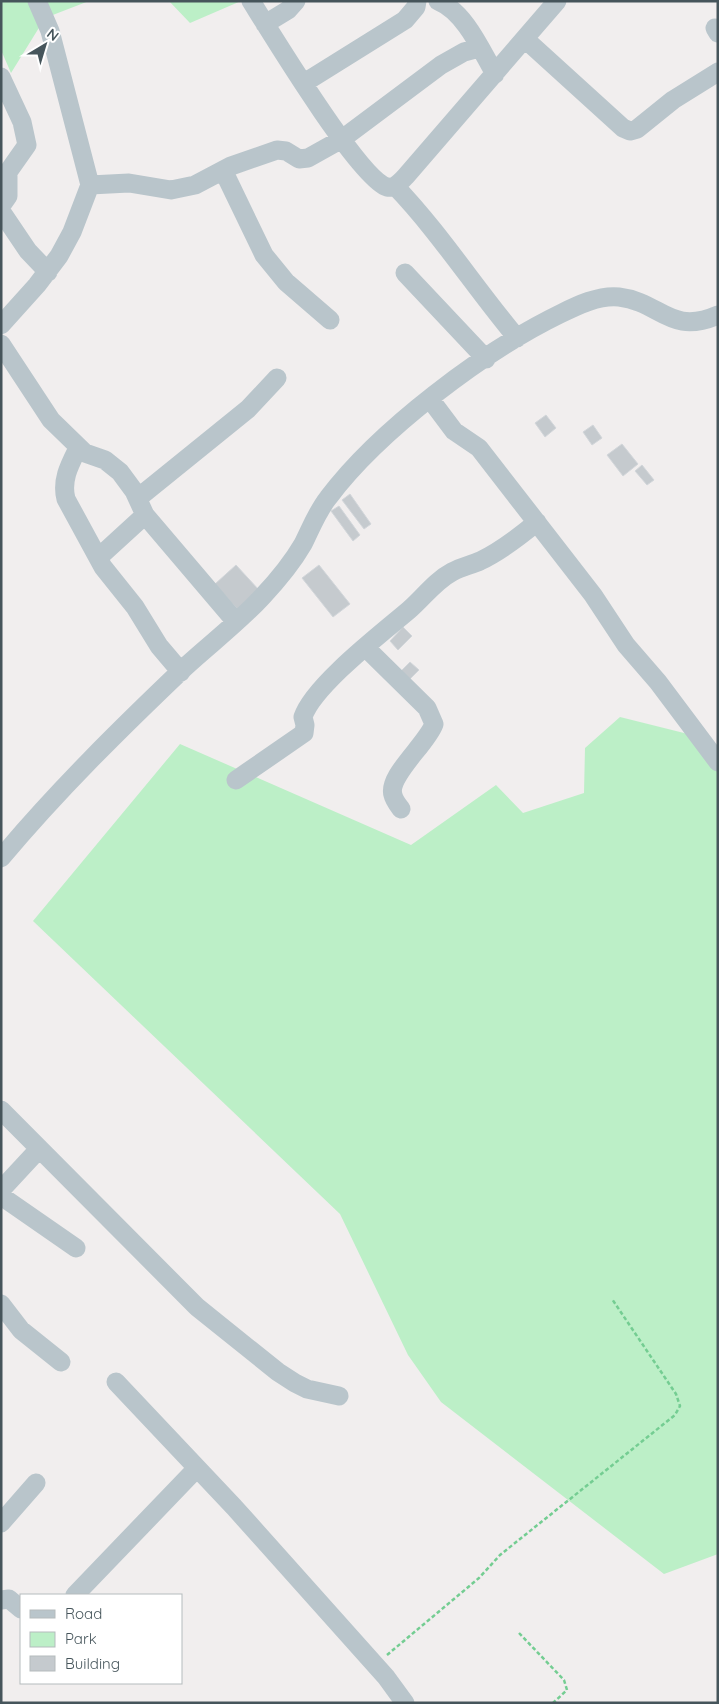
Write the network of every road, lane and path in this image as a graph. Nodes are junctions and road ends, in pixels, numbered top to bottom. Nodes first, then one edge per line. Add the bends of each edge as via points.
1 (37, 1) edge
2 (251, 1) edge
3 (296, 1) edge
4 (417, 1) edge
5 (438, 1) edge
6 (557, 1) edge
7 (265, 24) junction
8 (525, 39) junction
9 (479, 48) junction
10 (718, 72) edge
11 (495, 74) junction
12 (1, 77) edge
13 (304, 83) junction
14 (342, 139) junction
15 (223, 170) junction
16 (90, 185) junction
17 (395, 186) junction
18 (1, 206) edge
19 (1, 211) edge
20 (48, 272) junction
21 (405, 273) dead end
22 (718, 315) edge
23 (330, 320) dead end
24 (1, 325) edge
25 (517, 338) junction
26 (1, 344) edge
27 (486, 359) junction
28 (277, 378) dead end
29 (430, 399) junction
30 (78, 448) junction
31 (142, 507) junction
32 (537, 522) junction
33 (98, 558) junction
34 (236, 622) junction
35 (365, 648) junction
36 (181, 672) junction
37 (718, 762) edge
38 (236, 780) dead end
39 (401, 809) dead end
40 (1, 858) edge
41 (1, 1110) edge
42 (39, 1149) junction
43 (1, 1190) edge
44 (1, 1196) edge
45 (76, 1248) dead end
46 (612, 1299) dead end
47 (1, 1304) edge
48 (61, 1362) dead end
49 (116, 1382) dead end
50 (340, 1396) dead end
51 (197, 1468) junction
52 (36, 1483) dead end
53 (1, 1522) edge
54 (77, 1594) edge
55 (519, 1633) dead end
56 (375, 1666) junction
57 (405, 1703) edge
58 (553, 1703) edge

1 - 16 street via 50,30
2 - 7 street
3 - 7 street
4 - 13 street via 416,8 405,20
5 - 9 street via 450,8
6 - 8 street
7 - 13 street
8 - 10 street via 630,131 637,130 673,100
8 - 11 street
9 - 11 street
9 - 14 street via 441,65
11 - 17 street
12 - 18 street via 22,122 27,145 8,172 8,196
13 - 14 street
14 - 15 street via 308,158 299,159 277,150
14 - 17 street via 375,180 389,188
15 - 16 street via 195,185 170,190 129,183
15 - 23 street via 264,255 286,282
16 - 20 street via 72,232
17 - 25 street via 428,223
19 - 20 street via 28,251
20 - 24 street
21 - 27 street
22 - 25 street via 704,321 675,321 636,301 602,298 560,314
25 - 27 street
26 - 30 street via 42,408
27 - 29 street
28 - 31 street
29 - 32 street via 454,431 479,448
29 - 34 street via 379,444 328,497 289,565 262,598
30 - 31 street via 116,468
30 - 33 street via 66,475 64,493
31 - 33 street
31 - 34 street
32 - 35 street via 511,543 452,572
32 - 37 street via 593,594 626,646 658,682
33 - 36 street
34 - 36 street
35 - 38 street via 312,700 303,717 304,733
35 - 39 street via 427,708 434,724 431,734 392,786
36 - 40 street via 85,767
41 - 42 street
42 - 43 street
42 - 50 street via 197,1307 295,1383
44 - 45 street
46 - 56 path via 676,1394 680,1406 675,1416 508,1549
47 - 48 street via 21,1330
49 - 51 street
51 - 54 street
51 - 56 street
52 - 53 street
55 - 58 path via 566,1685 567,1690
56 - 57 street

